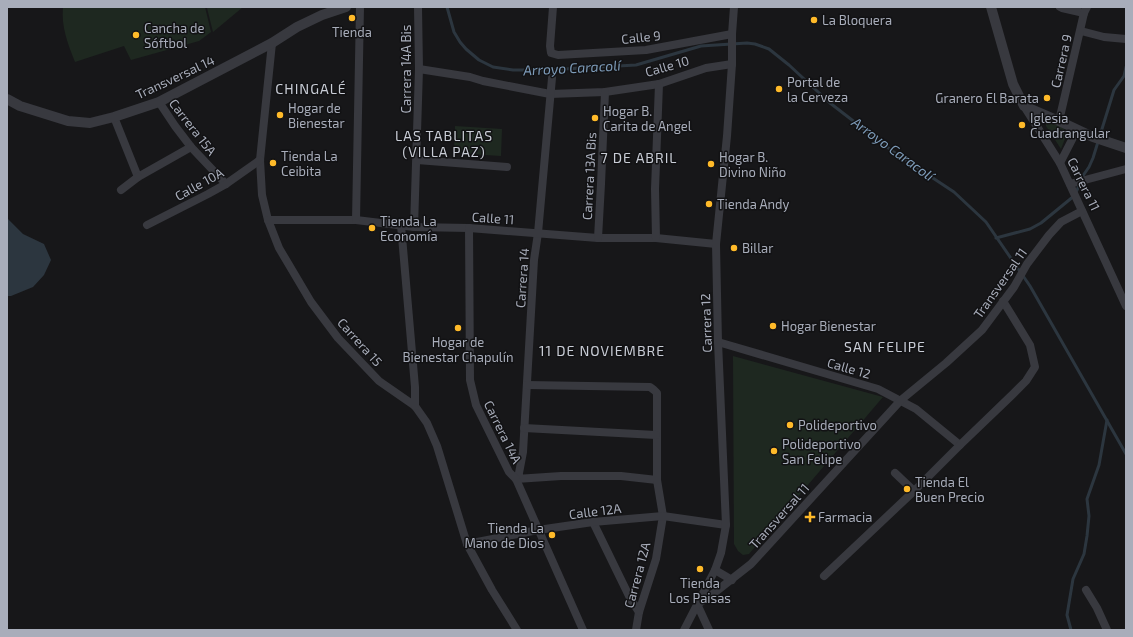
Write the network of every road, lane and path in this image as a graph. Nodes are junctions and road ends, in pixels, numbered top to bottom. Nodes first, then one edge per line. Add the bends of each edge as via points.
1 (346, 7) edge
2 (360, 7) edge
3 (418, 7) edge
4 (553, 7) edge
5 (734, 7) edge
6 (991, 7) edge
7 (1060, 7) edge
8 (1086, 10) edge
9 (320, 11) edge
10 (1080, 31) junction
11 (732, 34) junction
12 (1126, 39) edge
13 (272, 43) junction
14 (732, 64) junction
15 (419, 68) junction
16 (552, 78) dead end
17 (659, 84) junction
18 (605, 92) junction
19 (550, 94) junction
20 (7, 99) edge
21 (159, 102) junction
22 (1024, 106) junction
23 (114, 117) junction
24 (1060, 121) junction
25 (1077, 130) junction
26 (191, 147) junction
27 (1126, 148) edge
28 (260, 160) junction
29 (417, 160) junction
30 (1060, 163) junction
31 (507, 167) dead end
32 (1126, 169) edge
33 (138, 177) junction
34 (226, 184) junction
35 (1072, 188) junction
36 (121, 190) dead end
37 (1082, 211) junction
38 (268, 220) junction
39 (356, 220) junction
40 (147, 225) dead end
41 (401, 226) junction
42 (414, 227) junction
43 (468, 228) junction
44 (538, 233) junction
45 (598, 238) junction
46 (656, 238) junction
47 (716, 244) junction
48 (1003, 301) junction
49 (1126, 306) edge
50 (718, 342) junction
51 (527, 385) junction
52 (901, 400) junction
53 (415, 406) junction
54 (524, 428) junction
55 (656, 435) junction
56 (960, 445) junction
57 (895, 473) dead end
58 (516, 479) junction
59 (657, 480) junction
60 (914, 491) junction
61 (663, 516) junction
62 (594, 522) junction
63 (726, 524) junction
64 (538, 530) junction
65 (467, 544) junction
66 (715, 570) junction
67 (824, 576) dead end
68 (732, 580) junction
69 (1086, 590) dead end
70 (697, 604) junction
71 (639, 612) junction
72 (517, 630) edge
73 (583, 630) edge
74 (636, 630) edge
75 (684, 630) edge
76 (709, 630) edge
77 (1107, 630) edge

1 - 9 street, Transversal 14
2 - 39 street
3 - 15 street, Carrera 14A Bis
4 - 11 street, Calle 9 via 550,46 551,53 558,55 646,50
5 - 11 street, Carrera 12
6 - 22 street, Carrera 11 via 1014,84
7 - 8 street
8 - 10 street, Carrera 9
9 - 13 street, Transversal 14
10 - 12 street
10 - 24 street, Carrera 9
11 - 14 street, Carrera 12
13 - 21 street, Transversal 14
13 - 28 street, Carrera 15
14 - 17 street, Calle 10 via 706,68
14 - 47 street, Carrera 12
15 - 19 street, Calle 10
15 - 29 street, Carrera 14A Bis
16 - 19 street, Carrera 14
17 - 18 street, Calle 10
17 - 46 street
18 - 19 street, Calle 10
18 - 45 street, Carrera 13A Bis
19 - 44 street, Carrera 14
20 - 23 street, Transversal 14 via 20,106 68,121 90,123
21 - 23 street, Transversal 14
21 - 26 street, Carrera 15A
22 - 24 street
22 - 30 street, Carrera 11
23 - 33 street
24 - 25 street
25 - 27 street
25 - 30 street
26 - 33 street
26 - 34 street, Carrera 15A
28 - 34 street, Calle 10A
28 - 38 street, Carrera 15 via 262,195
29 - 31 street
29 - 42 street, Carrera 14A Bis
30 - 35 street, Carrera 11
32 - 35 street
33 - 36 street
34 - 40 street, Calle 10A
35 - 37 street, Carrera 11
37 - 48 street, Transversal 11 via 1061,222 1049,235
37 - 49 street, Carrera 11
38 - 39 street, Calle 11
38 - 53 street, Carrera 15 via 279,248 311,302 338,338 379,380
39 - 41 street, Calle 11
41 - 42 street, Calle 11
41 - 53 street
42 - 43 street, Calle 11
43 - 44 street, Calle 11
43 - 58 street, Carrera 14A via 470,380 476,405 509,472
44 - 45 street, Calle 11
44 - 51 street, Carrera 14 via 534,260
45 - 46 street, Calle 11
46 - 47 street, Calle 11
47 - 50 street, Carrera 12
48 - 52 street, Transversal 11 via 982,330
48 - 56 street via 1030,345 1035,367 1026,381
50 - 52 street, Calle 12 via 878,389
50 - 63 street, Carrera 12
51 - 54 street, Carrera 14
51 - 55 street, Carrera 12A via 650,387 657,394
52 - 56 street, Calle 12
52 - 68 street, Transversal 11 via 751,564
53 - 65 street, Carrera 15 via 427,422 437,446
54 - 55 street
54 - 58 street, Carrera 14 via 523,452
55 - 59 street, Carrera 12A
56 - 60 street
57 - 60 street
58 - 59 street via 621,476
58 - 64 street, Carrera 14A
59 - 61 street, Carrera 12A
60 - 67 street
61 - 62 street, Calle 12A
61 - 63 street, Calle 12A
61 - 71 street, Carrera 12A via 656,559
62 - 64 street, Calle 12A
62 - 71 street
63 - 66 street, Carrera 12
64 - 65 street, Calle 12A
64 - 73 street, Carrera 14A
65 - 72 street, Carrera 15
66 - 68 street
66 - 70 street, Carrera 12
68 - 70 street, Transversal 11
69 - 77 street
70 - 75 street, Carrera 12
70 - 76 street
71 - 74 street, Carrera 12A

